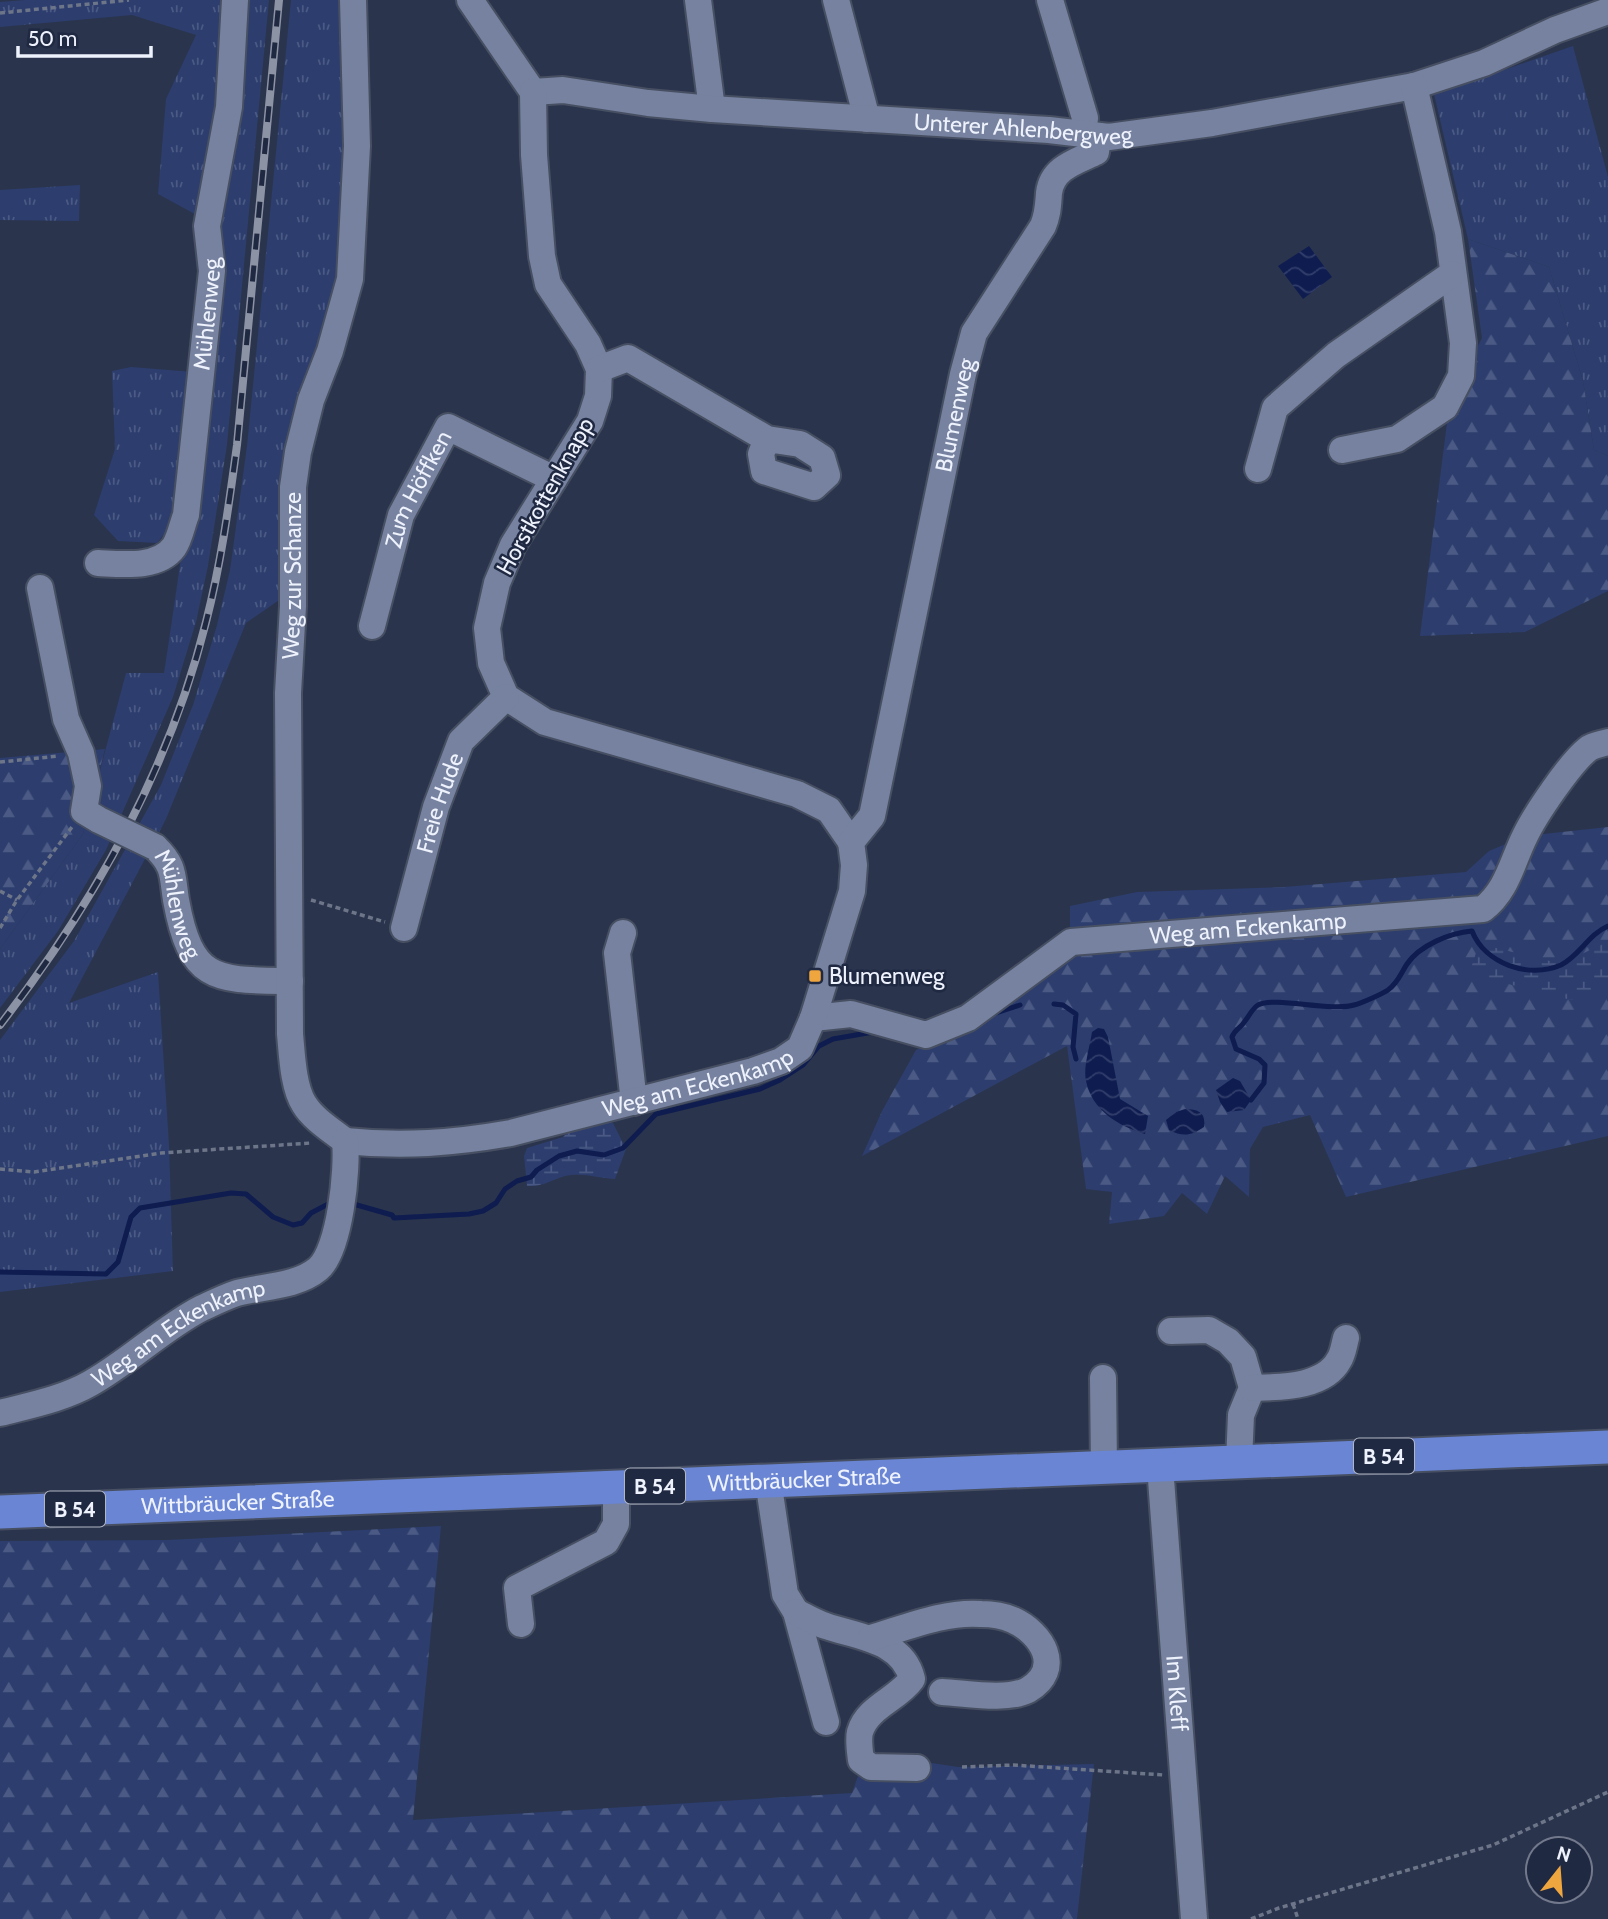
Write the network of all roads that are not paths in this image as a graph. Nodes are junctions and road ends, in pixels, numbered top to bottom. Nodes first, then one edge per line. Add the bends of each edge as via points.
1 (235, 0) edge
2 (353, 0) edge
3 (470, 0) edge
4 (698, 0) edge
5 (836, 0) edge
6 (1050, 0) edge
7 (1608, 11) edge
8 (1414, 86) junction
9 (533, 92) junction
10 (712, 109) junction
11 (867, 119) junction
12 (1090, 134) junction
13 (1452, 274) junction
14 (599, 369) junction
15 (766, 439) dead end
16 (1342, 450) dead end
17 (1258, 469) dead end
18 (554, 479) junction
19 (98, 563) dead end
20 (40, 588) dead end
21 (372, 626) dead end
22 (506, 697) junction
23 (1608, 742) edge
24 (851, 842) junction
25 (404, 928) road end
26 (623, 933) dead end
27 (290, 981) junction
28 (813, 1018) junction
29 (634, 1102) junction
30 (345, 1140) junction
31 (1171, 1331) dead end
32 (1346, 1338) dead end
33 (1103, 1378) dead end
34 (1252, 1388) junction
35 (0, 1413) edge
36 (1608, 1447) edge
37 (1239, 1462) junction
38 (1160, 1466) junction
39 (1104, 1469) junction
40 (768, 1480) junction
41 (616, 1488) junction
42 (0, 1512) edge
43 (796, 1612) junction
44 (521, 1625) dead end
45 (871, 1638) junction
46 (942, 1692) dead end
47 (826, 1722) dead end
48 (917, 1768) dead end
49 (1194, 1919) edge

1 - 19 street, Mühlenweg via 229,107 207,226 212,271 186,515 174,547 165,555 150,562
2 - 27 street, Weg zur Schanze via 357,146 350,279 311,400 293,487 288,693
3 - 9 street
4 - 10 street
5 - 11 street
6 - 12 street
7 - 8 street, Unterer Ahlenbergweg via 1484,63
8 - 12 street, Unterer Ahlenbergweg via 1212,123 1128,135
8 - 13 street via 1448,232
9 - 10 street, Unterer Ahlenbergweg via 563,90
9 - 14 street via 534,155 548,284
10 - 11 street, Unterer Ahlenbergweg
11 - 12 street, Unterer Ahlenbergweg
12 - 24 street, Blumenweg via 1096,152 1052,178 1049,214 1043,226 974,333 872,816
13 - 16 street via 1462,343 1461,376 1444,407 1397,439
13 - 17 street via 1336,355 1275,408
14 - 15 street via 628,358
14 - 18 street, Horstkottenknapp via 598,396 590,421
18 - 21 street, Zum Höffken via 448,427 401,515
18 - 22 street, Horstkottenknapp via 513,545 497,583 487,628 491,663
20 - 27 street, Mühlenweg, bridge via 66,719 81,753 92,816 155,847 167,858 187,939 205,969 233,981
22 - 24 street via 545,722 797,794 829,810
22 - 25 street, Freie Hude via 461,741 436,807
23 - 28 street, Weg am Eckenkamp via 1589,748 1545,802 1504,886 1483,909 1070,942 968,1018 926,1035 851,1014
24 - 28 street via 852,891
26 - 29 street via 617,953
27 - 30 street, Weg zur Schanze via 293,1067 303,1103
28 - 29 street, Weg am Eckenkamp via 800,1048 781,1061
29 - 30 street, Weg am Eckenkamp via 472,1140 388,1145
30 - 35 street, Weg am Eckenkamp via 340,1214 320,1268 301,1279 235,1294 200,1309 90,1384 55,1399
31 - 34 street via 1209,1330 1228,1341 1243,1357
32 - 34 street via 1339,1360 1327,1373 1294,1387
33 - 39 street
34 - 37 street via 1241,1415
36 - 37 main road, Wittbräucker Straße / B 54
37 - 38 main road, Wittbräucker Straße / B 54
38 - 39 main road, Wittbräucker Straße / B 54
38 - 49 street, Im Kleff
39 - 40 main road, Wittbräucker Straße / B 54
40 - 41 main road, Wittbräucker Straße / B 54
40 - 43 street via 785,1594
41 - 42 main road, Wittbräucker Straße / B 54
41 - 44 street via 616,1524 606,1542 517,1588
43 - 45 street via 824,1626
43 - 47 street
45 - 46 street via 928,1621 979,1613 1013,1620 1042,1643 1048,1658 1045,1670 1027,1690 1001,1695
45 - 48 street via 899,1656 912,1679 866,1718 859,1734 861,1760 871,1767

